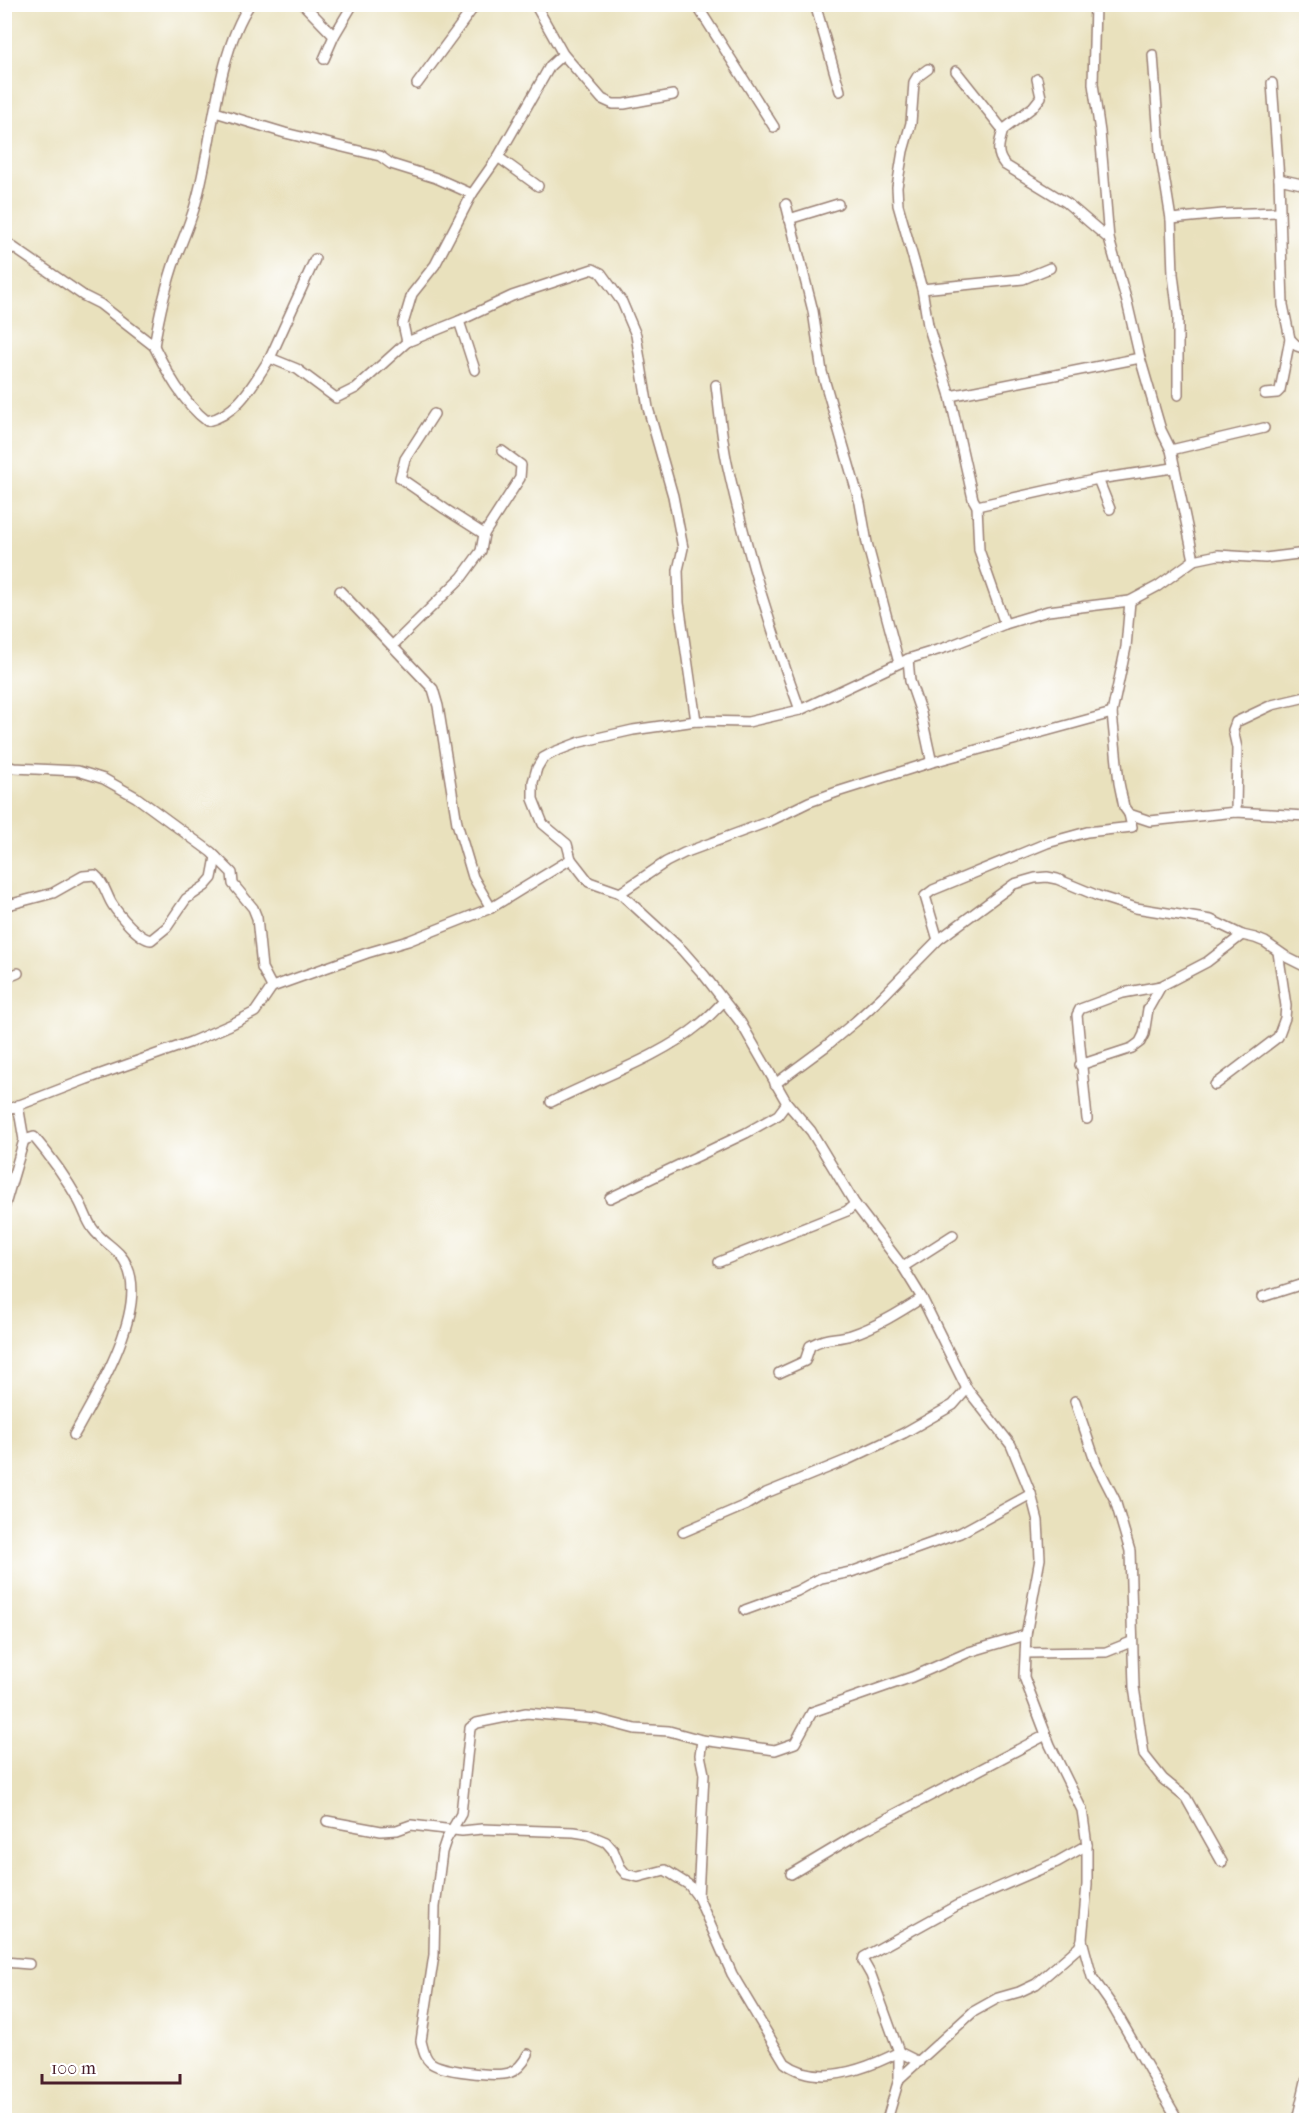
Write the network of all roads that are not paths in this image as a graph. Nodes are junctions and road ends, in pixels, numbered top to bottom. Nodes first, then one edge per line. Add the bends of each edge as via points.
1 (250, 4) edge
2 (303, 4) edge
3 (353, 4) edge
4 (476, 4) edge
5 (535, 4) edge
6 (696, 4) edge
7 (815, 4) edge
8 (1095, 4) edge
9 (334, 36) junction
10 (563, 54) junction
11 (1153, 55) dead end
12 (324, 59) dead end
13 (928, 69) dead end
14 (956, 71) dead end
15 (1037, 79) dead end
16 (1272, 83) dead end
17 (417, 84) dead end
18 (840, 91) dead end
19 (674, 95) dead end
20 (215, 112) junction
21 (774, 127) dead end
22 (1003, 130) junction
23 (498, 157) junction
24 (1279, 179) junction
25 (1305, 183) edge
26 (538, 186) dead end
27 (472, 194) junction
28 (786, 204) dead end
29 (838, 204) dead end
30 (1279, 212) junction
31 (789, 219) junction
32 (1171, 219) junction
33 (1109, 238) junction
34 (4, 241) edge
35 (315, 259) dead end
36 (1050, 268) dead end
37 (922, 289) junction
38 (459, 321) junction
39 (1290, 339) junction
40 (407, 342) junction
41 (154, 346) junction
42 (1306, 349) edge
43 (270, 358) junction
44 (1140, 358) junction
45 (476, 370) dead end
46 (716, 385) dead end
47 (1265, 394) dead end
48 (1178, 395) dead end
49 (950, 396) junction
50 (434, 414) dead end
51 (1264, 428) dead end
52 (1171, 450) junction
53 (502, 451) dead end
54 (1173, 468) junction
55 (1098, 479) junction
56 (977, 506) junction
57 (1110, 509) dead end
58 (483, 534) junction
59 (1306, 553) edge
60 (1194, 560) junction
61 (340, 591) dead end
62 (1130, 601) junction
63 (1005, 624) junction
64 (393, 645) junction
65 (903, 661) junction
66 (1306, 698) edge
67 (800, 710) junction
68 (1112, 713) junction
69 (696, 721) junction
70 (929, 763) junction
71 (4, 765) edge
72 (1236, 812) junction
73 (1129, 814) junction
74 (1306, 816) edge
75 (216, 857) junction
76 (571, 859) junction
77 (620, 893) junction
78 (4, 906) edge
79 (492, 908) junction
80 (1242, 935) junction
81 (938, 940) junction
82 (1278, 952) junction
83 (1306, 968) edge
84 (18, 973) dead end
85 (4, 979) edge
86 (1161, 986) junction
87 (272, 987) junction
88 (724, 1001) junction
89 (1080, 1065) junction
90 (775, 1084) junction
91 (1215, 1085) dead end
92 (551, 1102) dead end
93 (787, 1103) junction
94 (18, 1105) junction
95 (4, 1111) edge
96 (1088, 1119) dead end
97 (24, 1140) junction
98 (610, 1198) dead end
99 (855, 1204) junction
100 (4, 1208) edge
101 (953, 1235) dead end
102 (719, 1262) dead end
103 (903, 1267) junction
104 (1306, 1283) edge
105 (1262, 1297) dead end
106 (922, 1298) junction
107 (779, 1373) dead end
108 (967, 1389) junction
109 (1075, 1401) dead end
110 (74, 1435) dead end
111 (1031, 1494) junction
112 (683, 1532) dead end
113 (745, 1610) dead end
114 (1026, 1635) junction
115 (1131, 1642) junction
116 (1026, 1653) junction
117 (1046, 1735) junction
118 (702, 1740) junction
119 (327, 1821) dead end
120 (453, 1829) junction
121 (1087, 1845) junction
122 (1222, 1862) dead end
123 (791, 1874) dead end
124 (698, 1897) junction
125 (1082, 1940) junction
126 (4, 1962) edge
127 (29, 1964) dead end
128 (899, 2052) junction
129 (528, 2054) dead end
130 (919, 2062) junction
131 (898, 2079) junction
132 (1306, 2081) edge
133 (887, 2121) edge
134 (1178, 2121) edge
135 (1297, 2121) edge

1 - 20 street via 229,55
2 - 9 street
3 - 9 street
4 - 17 street
5 - 10 street
6 - 21 street
7 - 18 street
8 - 33 street via 1093,84
9 - 12 street
10 - 19 street via 602,99 613,104
10 - 23 street via 550,66
11 - 32 street via 1160,151
13 - 37 street via 914,82 911,123 897,187 898,205
14 - 22 street
15 - 22 street via 1041,97
16 - 24 street
20 - 27 street via 380,156 391,164
20 - 41 street via 197,199 173,267
22 - 33 street via 998,148 1005,165 1067,203
23 - 26 street
23 - 27 street
24 - 25 street
24 - 30 street
27 - 40 street via 435,265 412,294 403,324
28 - 31 street
29 - 31 street
30 - 32 street
30 - 39 street via 1283,305
31 - 65 street via 813,311 822,372
32 - 48 street via 1178,315
33 - 44 street
34 - 41 street via 100,304
35 - 43 street
36 - 37 street via 1023,279
37 - 49 street via 928,325
38 - 40 street
38 - 45 street
38 - 69 street via 512,296 593,269 601,273 622,302 636,335 648,408 668,475 683,548 678,570 679,603
39 - 42 street
39 - 47 street via 1280,390
40 - 43 street via 356,388 336,398 297,369
41 - 43 street via 175,383 207,421 226,414 238,403
44 - 49 street
44 - 52 street via 1161,430
46 - 67 street via 728,470 774,639
49 - 56 street
50 - 58 street via 405,459 400,478
51 - 52 street
52 - 54 street
53 - 58 street via 521,465 520,478
54 - 55 street
54 - 60 street
55 - 56 street
55 - 57 street
56 - 63 street via 979,550
58 - 64 street via 481,551 462,577
59 - 60 street via 1265,558 1218,555
60 - 62 street
61 - 64 street
62 - 63 street via 1048,611
62 - 68 street via 1126,647
63 - 65 street
64 - 79 street via 433,689 457,823 473,877
65 - 67 street
65 - 70 street via 921,713
66 - 72 street via 1272,705 1236,722
67 - 69 street via 748,722
68 - 70 street
68 - 73 street via 1119,783
69 - 76 street via 579,742 543,758 533,782 533,799 543,824 567,844
70 - 77 street via 809,802 684,853
71 - 75 street via 78,771 105,779 136,797
72 - 73 street via 1149,821
72 - 74 street
73 - 81 street via 1132,827 1087,832 1047,843 933,890 925,896
75 - 78 street via 212,878 186,899 167,927 151,940 142,938 118,912 95,875 83,876 53,893
75 - 87 street via 232,873 233,884 253,908 262,968
76 - 77 street via 588,882
76 - 79 street
77 - 88 street via 682,950
79 - 87 street
80 - 81 street via 1211,920 1136,908 1047,877 1014,884
80 - 82 street
80 - 86 street via 1207,962
81 - 90 street via 870,1008
82 - 83 street
82 - 91 street via 1286,1006 1278,1037
84 - 85 street
86 - 89 street via 1148,1009 1140,1042
86 - 89 street via 1123,993 1080,1009
87 - 94 street via 255,1012 230,1025
88 - 90 street
88 - 92 street via 673,1042
89 - 96 street
90 - 93 street
93 - 98 street via 778,1115 746,1133
93 - 99 street via 811,1131
94 - 95 street
94 - 97 street
97 - 100 street
97 - 110 street via 34,1137 80,1202 93,1229 123,1257 133,1291 123,1334 103,1384
99 - 102 street via 847,1211
99 - 103 street
101 - 103 street
103 - 106 street
104 - 105 street
106 - 107 street via 850,1336 822,1339 810,1346 805,1361
106 - 108 street
108 - 111 street via 1011,1445
108 - 112 street via 953,1405 903,1433
109 - 115 street via 1096,1463 1115,1500 1130,1551
111 - 113 street via 960,1533 851,1572 821,1578
111 - 114 street via 1038,1521 1040,1559
114 - 116 street
114 - 118 street via 969,1652 912,1677 812,1712 795,1743 775,1750
115 - 116 street via 1106,1652
115 - 122 street via 1144,1755 1163,1779 1186,1798
116 - 117 street via 1024,1677
117 - 121 street via 1082,1810
117 - 123 street
118 - 120 street via 597,1719 526,1713 477,1723 468,1733 461,1814
118 - 124 street
119 - 120 street via 381,1831 411,1825
120 - 124 street via 587,1834 606,1842 626,1874 638,1877 670,1871
120 - 129 street via 446,1840 435,1907 423,2053 430,2063 444,2069 493,2074 508,2073 523,2065
121 - 125 street
121 - 128 street via 956,1906 864,1957 864,1967 871,1975
124 - 128 street via 732,1974 785,2063 799,2072 834,2075 879,2063
125 - 130 street via 1036,1984 973,2012
125 - 134 street via 1092,1977
126 - 127 street
128 - 130 street
128 - 131 street
130 - 131 street
131 - 133 street
132 - 135 street

